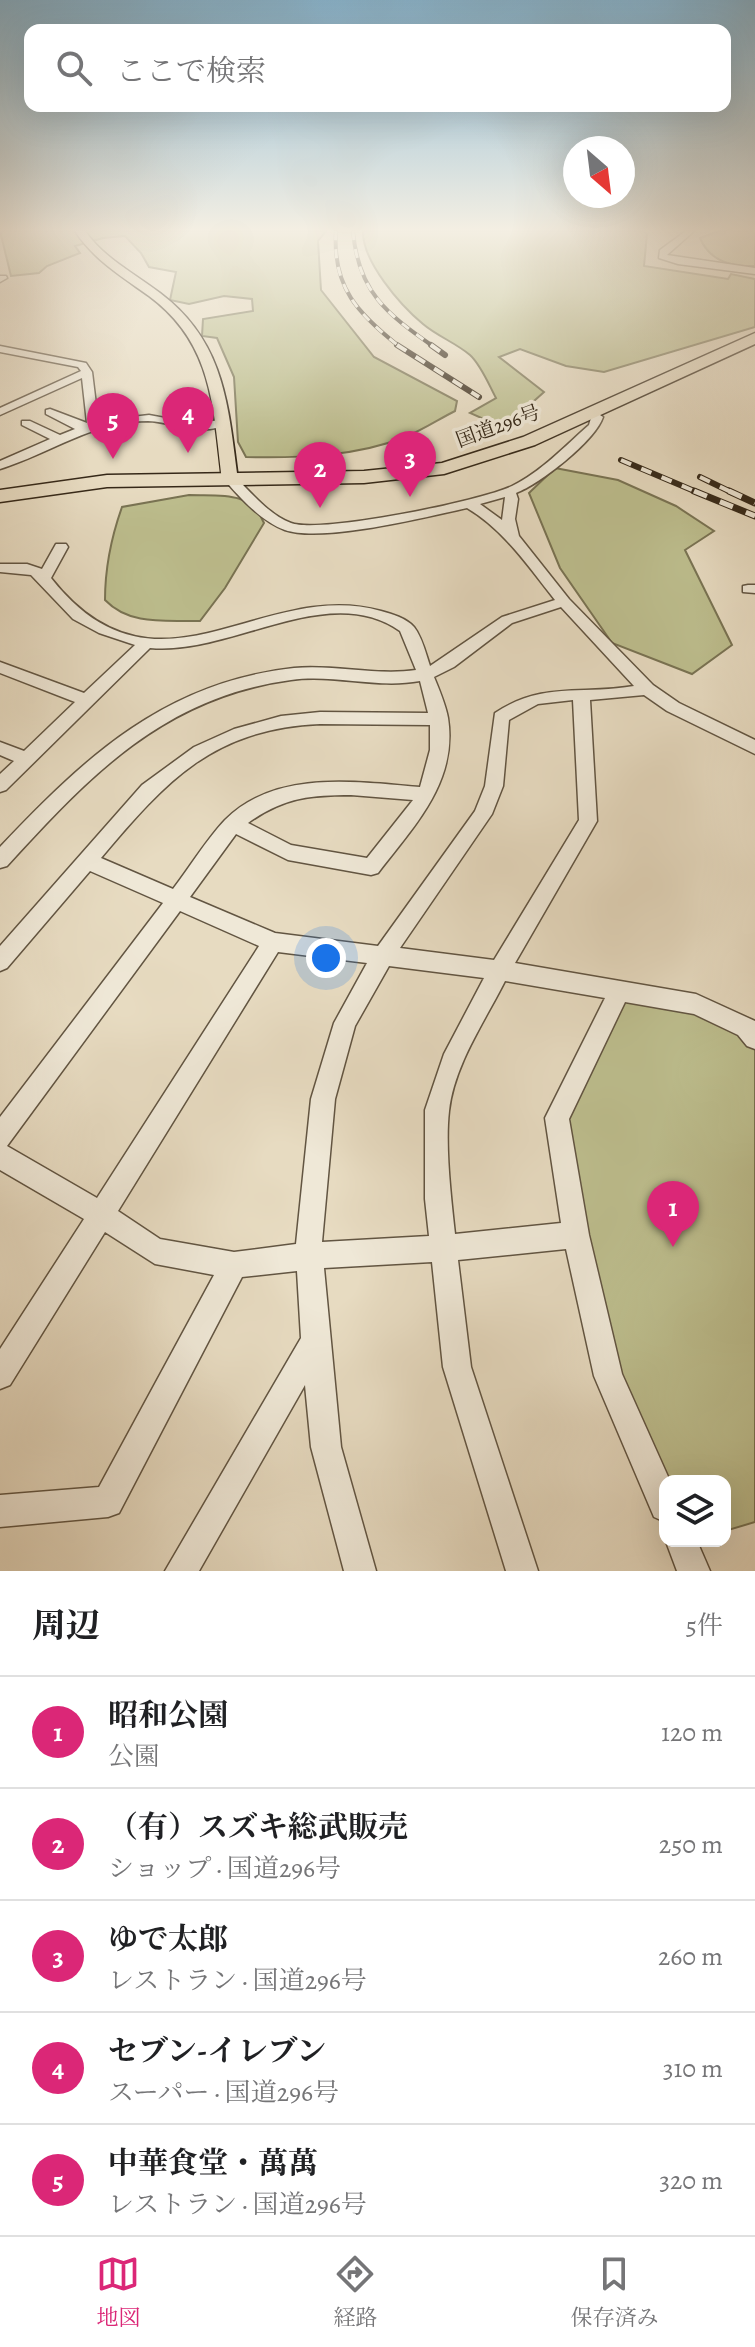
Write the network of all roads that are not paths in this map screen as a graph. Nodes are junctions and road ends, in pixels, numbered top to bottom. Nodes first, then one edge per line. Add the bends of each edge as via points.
1 (165, 304) edge
2 (751, 343) edge
3 (0, 349) edge
4 (87, 372) junction
5 (0, 412) edge
6 (50, 412) dead end
7 (590, 413) junction
8 (26, 423) dead end
9 (222, 423) junction
10 (88, 426) junction
11 (57, 438) junction
12 (0, 465) edge
13 (230, 479) junction
14 (509, 492) junction
15 (0, 496) edge
16 (468, 503) junction
17 (512, 537) junction
18 (61, 547) dead end
19 (0, 568) edge
20 (45, 576) junction
21 (564, 602) junction
22 (145, 644) junction
23 (0, 667) edge
24 (425, 674) junction
25 (647, 689) junction
26 (581, 694) junction
27 (86, 700) junction
28 (440, 719) junction
29 (0, 748) edge
30 (755, 748) edge
31 (27, 759) junction
32 (0, 785) edge
33 (426, 794) junction
34 (233, 824) junction
35 (0, 860) edge
36 (88, 861) junction
37 (176, 899) junction
38 (273, 942) junction
39 (384, 954) junction
40 (0, 961) edge
41 (499, 970) junction
42 (619, 992) junction
43 (755, 1038) edge
44 (0, 1137) edge
45 (0, 1156) edge
46 (100, 1214) junction
47 (576, 1235) junction
48 (443, 1248) junction
49 (309, 1256) junction
50 (234, 1265) junction
51 (315, 1341) junction
52 (0, 1375) edge
53 (659, 1492) edge
54 (0, 1511) edge
55 (683, 1547) edge
56 (181, 1571) edge
57 (360, 1571) edge
58 (522, 1571) edge
59 (694, 1571) edge

1 - 9 main road via 187,321 211,364
2 - 7 highway, 国道296号
3 - 4 street via 73,362
4 - 5 street
4 - 10 street
6 - 10 street
7 - 13 highway, 国道296号 via 498,453 444,468 364,477
7 - 14 street via 597,420 594,426
8 - 11 street
9 - 10 street via 192,426 149,418
9 - 13 main road
10 - 11 street
11 - 12 street
13 - 15 highway, 国道296号 via 107,481
13 - 16 street via 275,521 293,529 332,529
14 - 16 street
14 - 17 street
16 - 17 street
17 - 21 street
18 - 20 street
19 - 20 street via 16,566
20 - 22 street via 78,615
21 - 24 street via 505,621 453,661
21 - 25 street
22 - 24 street via 197,644 295,612 355,610 403,624
22 - 27 street
23 - 27 street
24 - 28 street
24 - 35 street via 291,674 215,690 175,706 99,759
25 - 26 street
25 - 30 street
26 - 39 street via 529,699 501,717 494,786 483,814
26 - 41 street via 588,821
27 - 31 street
28 - 33 street via 441,755
28 - 36 street via 300,719 202,749 148,790
29 - 31 street
31 - 32 street
33 - 34 street via 304,790 272,798
33 - 34 street via 371,867 288,852
34 - 37 street
36 - 37 street
36 - 40 street
37 - 38 street
37 - 44 street
38 - 39 street
38 - 46 street
39 - 41 street
39 - 49 street via 345,1023 323,1099
41 - 42 street
41 - 48 street via 452,1062 437,1110
42 - 43 street via 696,1004 746,1027
42 - 47 street via 557,1118
45 - 46 street
46 - 50 street via 155,1251
46 - 52 street
47 - 48 street
47 - 53 street via 608,1376
48 - 49 street
48 - 58 street via 457,1367
49 - 50 street
49 - 51 street
50 - 54 street via 108,1502
51 - 56 street
51 - 57 street via 326,1447
55 - 59 street

